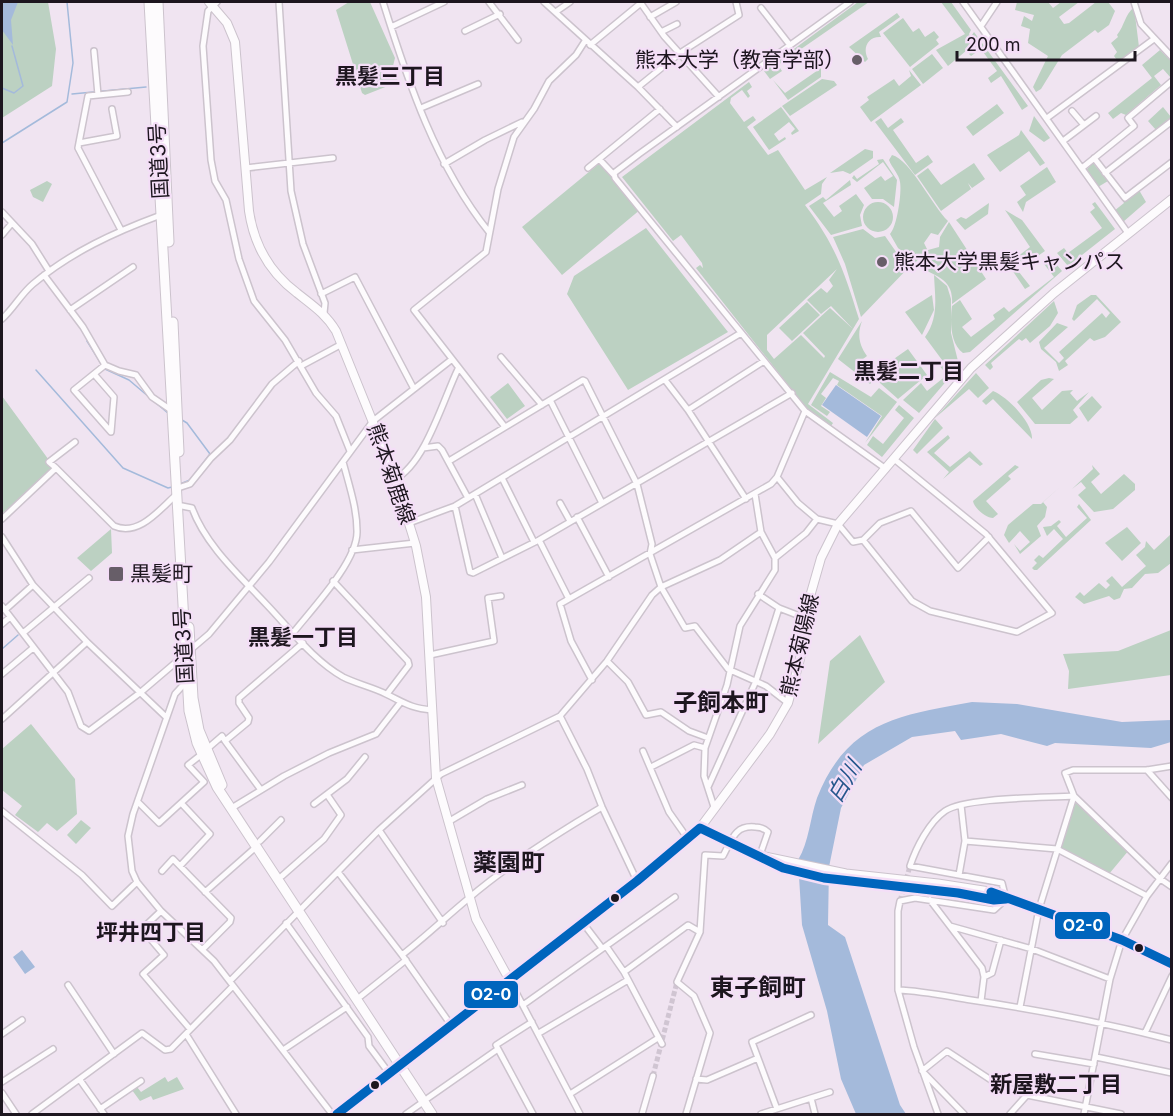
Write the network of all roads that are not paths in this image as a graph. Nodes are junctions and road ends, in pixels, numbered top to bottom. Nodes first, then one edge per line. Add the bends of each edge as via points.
1 (149, 2) edge
2 (158, 2) edge
3 (279, 2) edge
4 (383, 2) edge
5 (444, 2) edge
6 (489, 2) edge
7 (544, 2) edge
8 (570, 2) edge
9 (641, 2) edge
10 (676, 2) edge
11 (736, 2) edge
12 (850, 2) edge
13 (963, 2) edge
14 (997, 2) edge
15 (1134, 2) edge
16 (213, 3) edge
17 (665, 4) edge
18 (761, 8) dead end
19 (557, 11) junction
20 (500, 14) junction
21 (650, 17) junction
22 (677, 24) dead end
23 (981, 26) junction
24 (391, 27) junction
25 (465, 31) dead end
26 (661, 32) junction
27 (1154, 39) junction
28 (518, 40) dead end
29 (587, 43) junction
30 (789, 44) junction
31 (94, 51) dead end
32 (681, 53) junction
33 (1172, 57) edge
34 (1172, 81) edge
35 (478, 84) dead end
36 (638, 87) junction
37 (128, 92) dead end
38 (98, 95) junction
39 (719, 97) junction
40 (421, 108) junction
41 (112, 109) dead end
42 (660, 109) junction
43 (1072, 111) dead end
44 (1096, 116) dead end
45 (1047, 118) junction
46 (1172, 120) edge
47 (525, 121) junction
48 (1084, 125) junction
49 (677, 127) junction
50 (1063, 141) junction
51 (79, 143) junction
52 (333, 158) dead end
53 (1094, 158) junction
54 (599, 159) junction
55 (1172, 162) edge
56 (289, 164) junction
57 (444, 164) junction
58 (246, 168) junction
59 (588, 168) dead end
60 (1082, 168) junction
61 (1105, 172) junction
62 (614, 175) junction
63 (1172, 199) edge
64 (2, 212) edge
65 (165, 213) junction
66 (12, 223) junction
67 (121, 230) junction
68 (489, 232) junction
69 (1128, 233) junction
70 (2, 235) edge
71 (134, 267) dead end
72 (47, 273) junction
73 (321, 294) junction
74 (70, 310) junction
75 (324, 313) junction
76 (2, 319) edge
77 (741, 333) junction
78 (342, 344) junction
79 (501, 357) dead end
80 (451, 360) junction
81 (764, 361) junction
82 (300, 364) junction
83 (104, 366) junction
84 (458, 369) junction
85 (94, 374) junction
86 (665, 380) junction
87 (414, 389) junction
88 (792, 393) junction
89 (550, 400) junction
90 (542, 405) junction
91 (171, 410) junction
92 (688, 410) junction
93 (805, 411) junction
94 (602, 416) junction
95 (373, 421) junction
96 (505, 427) junction
97 (568, 437) junction
98 (75, 442) dead end
99 (708, 443) junction
100 (423, 448) junction
101 (350, 451) junction
102 (894, 459) junction
103 (449, 461) junction
104 (343, 462) junction
105 (56, 468) junction
106 (886, 469) junction
107 (777, 477) junction
108 (395, 478) junction
109 (502, 478) junction
110 (636, 484) junction
111 (179, 491) junction
112 (475, 494) junction
113 (755, 494) junction
114 (468, 498) junction
115 (746, 499) junction
116 (560, 503) dead end
117 (602, 503) junction
118 (455, 506) junction
119 (182, 507) junction
120 (577, 518) junction
121 (2, 519) edge
122 (817, 519) junction
123 (570, 521) junction
124 (409, 523) junction
125 (838, 524) junction
126 (761, 532) junction
127 (2, 537) edge
128 (989, 537) junction
129 (863, 540) junction
130 (537, 541) junction
131 (415, 543) junction
132 (352, 550) junction
133 (650, 554) junction
134 (502, 558) junction
135 (774, 558) junction
136 (609, 577) junction
137 (89, 578) dead end
138 (333, 581) junction
139 (33, 585) junction
140 (249, 587) junction
141 (661, 587) junction
142 (758, 594) junction
143 (501, 596) dead end
144 (569, 599) junction
145 (54, 607) junction
146 (3, 608) edge
147 (779, 608) junction
148 (10, 617) junction
149 (805, 618) junction
150 (2, 624) edge
151 (23, 633) junction
152 (293, 633) junction
153 (87, 642) junction
154 (303, 643) junction
155 (33, 648) junction
156 (188, 652) junction
157 (430, 655) junction
158 (607, 661) junction
159 (191, 666) junction
160 (731, 671) junction
161 (2, 674) edge
162 (54, 674) junction
163 (592, 680) junction
164 (756, 681) junction
165 (186, 683) junction
166 (141, 692) junction
167 (387, 694) junction
168 (400, 703) junction
169 (788, 703) junction
170 (432, 710) junction
171 (560, 716) junction
172 (166, 717) junction
173 (2, 719) edge
174 (708, 738) junction
175 (225, 741) junction
176 (705, 748) junction
177 (643, 751) dead end
178 (205, 752) junction
179 (365, 757) dead end
180 (1172, 766) edge
181 (651, 767) junction
182 (1147, 770) junction
183 (436, 778) junction
184 (522, 785) dead end
185 (708, 787) junction
186 (261, 790) junction
187 (328, 796) junction
188 (1074, 796) junction
189 (1172, 798) edge
190 (138, 802) junction
191 (182, 804) junction
192 (314, 804) dead end
193 (961, 805) junction
194 (235, 806) junction
195 (602, 807) junction
196 (714, 807) junction
197 (2, 811) edge
198 (281, 820) dead end
199 (447, 823) junction
200 (700, 828) junction
201 (379, 830) junction
202 (688, 839) junction
203 (965, 841) junction
204 (731, 842) junction
205 (258, 844) junction
206 (1056, 849) junction
207 (760, 855) junction
208 (1172, 863) edge
209 (180, 866) junction
210 (162, 871) dead end
211 (338, 872) junction
212 (959, 875) junction
213 (282, 876) junction
214 (1159, 878) junction
215 (637, 881) junction
216 (137, 882) junction
217 (1172, 887) edge
218 (205, 892) junction
219 (1147, 896) junction
220 (675, 897) dead end
221 (469, 898) junction
222 (1006, 899) junction
223 (930, 900) junction
224 (300, 908) junction
225 (1039, 909) junction
226 (161, 911) junction
227 (286, 923) junction
228 (443, 923) junction
229 (583, 923) junction
230 (950, 926) junction
231 (699, 932) junction
232 (1001, 940) junction
233 (1122, 940) junction
234 (604, 947) junction
235 (203, 949) junction
236 (1032, 949) junction
237 (404, 957) junction
238 (1172, 964) edge
239 (624, 972) junction
240 (1172, 976) edge
241 (984, 977) junction
242 (1110, 979) junction
243 (509, 980) junction
244 (628, 980) junction
245 (231, 984) junction
246 (68, 985) dead end
247 (898, 990) junction
248 (361, 996) junction
249 (981, 1001) junction
250 (524, 1005) junction
251 (347, 1007) junction
252 (1020, 1007) junction
253 (811, 1015) dead end
254 (22, 1020) dead end
255 (532, 1022) junction
256 (1103, 1023) junction
257 (451, 1025) junction
258 (188, 1031) junction
259 (539, 1033) junction
260 (2, 1034) edge
261 (1145, 1034) junction
262 (1172, 1040) edge
263 (52, 1049) dead end
264 (498, 1049) junction
265 (283, 1050) junction
266 (114, 1054) junction
267 (1035, 1054) dead end
268 (758, 1058) junction
269 (1095, 1060) junction
270 (401, 1064) junction
271 (922, 1071) junction
272 (389, 1073) junction
273 (1172, 1073) edge
274 (653, 1076) tunnel mouth
275 (696, 1079) junction
276 (80, 1080) junction
277 (2, 1082) edge
278 (141, 1082) dead end
279 (830, 1092) dead end
280 (2, 1094) edge
281 (570, 1094) junction
282 (1027, 1095) junction
283 (811, 1098) junction
284 (425, 1100) junction
285 (100, 1108) junction
286 (777, 1109) junction
287 (1084, 1111) edge
288 (339, 1113) edge
289 (16, 1114) edge
290 (32, 1114) edge
291 (104, 1114) edge
292 (236, 1114) edge
293 (406, 1114) edge
294 (432, 1114) edge
295 (439, 1114) edge
296 (533, 1114) edge
297 (580, 1114) edge
298 (642, 1114) edge
299 (686, 1114) edge
300 (761, 1114) edge
301 (815, 1114) edge
302 (938, 1114) edge
303 (964, 1114) edge
304 (1010, 1114) edge
305 (1121, 1114) edge

1 - 65 highway, 国道3号
2 - 65 highway, 国道3号
3 - 56 street
4 - 24 street
5 - 24 street
6 - 20 street
7 - 19 street
8 - 19 street
9 - 21 street
9 - 29 street
10 - 17 street
11 - 32 street via 739,15
12 - 30 street
13 - 23 street
14 - 23 street
15 - 27 street via 1141,24
16 - 58 main road, 熊本菊鹿線 via 235,42
16 - 82 street via 203,46 215,181 226,200 255,301
17 - 21 street
18 - 30 street
19 - 29 street
20 - 25 street
20 - 28 street
21 - 26 street
22 - 26 street
23 - 45 street
24 - 40 street
26 - 32 street
27 - 33 street
27 - 45 street
29 - 36 street
29 - 47 street via 549,81
30 - 39 street
31 - 38 street
32 - 36 street
32 - 39 street
34 - 53 street via 1128,118 1134,126
35 - 40 street
36 - 42 street
37 - 38 street
38 - 51 street via 88,96
39 - 49 street
40 - 57 street
41 - 51 street via 117,136
42 - 49 street
42 - 54 street
43 - 48 street
44 - 48 street
45 - 50 street
46 - 61 street
47 - 57 street
47 - 68 street via 514,137
48 - 50 street
49 - 62 street
50 - 60 street
51 - 67 street via 78,148
52 - 56 street
53 - 60 street
53 - 61 street
54 - 59 street
54 - 62 street
55 - 61 street via 1125,198
56 - 58 street
56 - 73 street via 294,210
57 - 68 street via 472,214
58 - 75 main road, 熊本菊鹿線 via 251,224 262,256 279,277
60 - 69 street
62 - 77 street
63 - 69 main road, 熊本菊陽線
64 - 66 street
65 - 67 street
65 - 91 highway, 国道3号
65 - 111 highway, 国道3号
66 - 70 street
66 - 72 street via 32,244
67 - 72 street
68 - 80 street via 486,252 414,310
69 - 102 main road, 熊本菊陽線 via 992,348
71 - 74 street
72 - 74 street
72 - 76 street via 26,290
73 - 75 street
73 - 87 street via 355,277
74 - 83 street
75 - 78 main road, 熊本菊鹿線
77 - 81 street
77 - 86 street
78 - 82 street
78 - 95 main road, 熊本菊鹿線
79 - 90 street
80 - 84 street
80 - 87 street
81 - 88 street
81 - 92 street
82 - 101 street via 316,393 336,416
82 - 111 street via 272,384 230,440
83 - 85 street
83 - 91 street via 136,375 152,397
84 - 96 street
84 - 100 street
85 - 85 street via 74,390 111,432 114,397
86 - 92 street
86 - 94 street
87 - 95 street
88 - 93 street
88 - 99 street
89 - 90 street
89 - 94 street via 583,380
89 - 97 street
90 - 96 street
91 - 111 highway, 国道3号
92 - 99 street
93 - 106 street
93 - 107 street
94 - 97 street
94 - 110 street
95 - 101 street
95 - 108 main road, 熊本菊鹿線
96 - 103 street
97 - 109 street
97 - 117 street
98 - 105 street via 49,462
99 - 110 street
99 - 115 street
100 - 103 street via 438,447
100 - 108 street via 407,472
101 - 104 street
102 - 106 main road, 熊本菊陽線
102 - 128 street
103 - 114 street
104 - 132 street via 357,532
104 - 140 street
105 - 111 street via 120,529 141,525
105 - 121 street
106 - 125 main road, 熊本菊陽線
107 - 113 street
107 - 122 street
108 - 124 main road, 熊本菊鹿線
109 - 112 street
109 - 130 street
110 - 117 street
110 - 133 street via 652,544
111 - 119 highway, 国道3号
111 - 156 highway, 国道3号
112 - 114 street
112 - 134 street
113 - 115 street
113 - 126 street
114 - 118 street
115 - 133 street
116 - 123 street
117 - 120 street
118 - 124 street
118 - 134 street via 470,572
119 - 140 street via 192,508 223,558
119 - 156 highway, 国道3号
120 - 123 street
120 - 136 street
122 - 125 street
122 - 135 street
123 - 130 street
124 - 131 main road, 熊本菊鹿線
125 - 129 street via 853,542
125 - 149 main road, 熊本菊陽線 via 821,558
126 - 135 street
126 - 141 street via 720,560
127 - 139 street
128 - 129 street via 958,568 911,511 880,523
128 - 129 street via 1052,613 1017,632 930,611 912,601
130 - 134 street
130 - 144 street
131 - 132 street
131 - 157 main road, 熊本菊鹿線 via 426,597
132 - 138 street
133 - 136 street
133 - 141 street
135 - 142 street via 775,570
136 - 144 street
137 - 145 street
138 - 152 street
138 - 167 street via 408,661
139 - 145 street
139 - 146 street
140 - 152 street
140 - 156 street
141 - 158 street
141 - 160 street via 685,628 695,626
142 - 147 street
142 - 160 street via 740,626
143 - 157 street via 488,598 494,641
144 - 163 street via 559,608 574,648
145 - 151 street
145 - 153 street
146 - 148 street
147 - 149 street
147 - 164 street
148 - 150 street
148 - 151 street
149 - 169 main road, 熊本菊陽線 via 800,659
151 - 155 street
152 - 154 street
153 - 162 street
153 - 166 street
154 - 167 street via 343,677
154 - 175 street via 239,698 238,703 249,718
155 - 161 street
155 - 162 street
156 - 159 highway, 国道3号
156 - 165 highway, 国道3号
156 - 166 street
157 - 170 main road, 熊本菊鹿線
158 - 163 street
158 - 174 street via 630,686 646,715 662,712 689,731
159 - 165 street
159 - 178 highway, 国道3号
160 - 164 street
160 - 174 street
162 - 166 street via 68,692 81,726 87,731
162 - 173 street
163 - 171 street
164 - 169 street
164 - 185 street
165 - 172 street via 175,694
165 - 178 highway, 国道3号 via 189,711
166 - 172 street
167 - 168 street
168 - 170 street
168 - 186 street via 376,735 329,753
169 - 196 main road, 熊本菊陽線 via 770,734
170 - 183 main road, 熊本菊鹿線
171 - 183 street
171 - 195 street
172 - 190 street
174 - 176 street
175 - 178 street via 222,736
175 - 186 street
176 - 181 street via 693,745
176 - 185 street via 704,776
177 - 181 street
178 - 191 street via 188,765 204,782
178 - 194 highway, 国道3号
178 - 205 highway, 国道3号 via 217,787
179 - 187 street
180 - 182 street
181 - 202 street via 669,812
182 - 188 street via 1073,770 1065,773
182 - 189 street
183 - 199 main road, 熊本菊鹿線
183 - 201 street
184 - 199 street via 487,799
185 - 196 street
186 - 194 street
187 - 192 street
187 - 213 street via 341,815 324,839
188 - 193 street
188 - 206 street
188 - 214 street
190 - 191 street via 159,823
190 - 216 street via 128,836 129,861
191 - 209 street via 210,834
193 - 203 street
193 - 212 street via 938,816 910,866
194 - 205 highway, 国道3号
195 - 215 street
195 - 221 street via 556,834
196 - 200 main road, 熊本菊陽線
197 - 216 street via 82,875 112,906
198 - 205 street
199 - 221 main road, 熊本菊鹿線
200 - 202 main road, 熊本菊陽線
200 - 204 street
201 - 211 street
201 - 228 street
202 - 215 main road, 熊本菊陽線
203 - 206 street
203 - 212 street
204 - 207 street
204 - 207 street via 741,827 763,827 768,837
204 - 231 street via 723,856 705,855
205 - 213 highway, 国道3号
205 - 218 street
205 - 224 highway, 国道3号
206 - 219 street
206 - 225 street
207 - 222 street via 846,873 996,892
207 - 222 street via 783,868 824,878
208 - 214 street
209 - 210 street via 173,859
209 - 218 street
211 - 224 street
211 - 237 street
212 - 222 street via 1002,883
213 - 224 highway, 国道3号
214 - 217 street
214 - 219 street
215 - 229 main road, 熊本菊陽線
216 - 226 street
218 - 235 street via 231,918
219 - 233 street
220 - 234 street
221 - 228 street
221 - 243 main road, 熊本菊鹿線 via 487,943
222 - 223 street via 994,910
222 - 225 street
223 - 230 street
223 - 247 street via 900,901
224 - 227 street
224 - 248 highway, 国道3号
224 - 270 highway, 国道3号
225 - 233 street
225 - 236 street
226 - 235 street
226 - 258 street via 142,929 164,955 143,974
227 - 245 street
227 - 251 street
228 - 237 street
229 - 234 street
229 - 243 main road, 熊本菊陽線
230 - 232 street
230 - 241 street via 982,968
231 - 239 street via 688,925
231 - 275 street via 677,982 694,996 710,1034
232 - 236 street
232 - 241 street via 992,973
233 - 238 street
233 - 242 street
234 - 239 street
234 - 250 street
235 - 245 street
236 - 242 street
236 - 252 street
237 - 248 street
237 - 257 street
239 - 244 street
240 - 261 street
241 - 249 street
242 - 256 street
243 - 250 street
243 - 257 main road, 熊本菊陽線
244 - 259 street
244 - 281 street via 660,1041
245 - 258 street
245 - 265 street
246 - 266 street
247 - 249 street via 929,991
247 - 271 street
248 - 270 highway, 国道3号
249 - 252 street
250 - 255 street
251 - 265 street
251 - 272 street
252 - 256 street
253 - 268 street via 752,1042
254 - 260 street
255 - 259 street
255 - 264 street via 496,1045
256 - 261 street
256 - 269 street
257 - 270 main road, 熊本菊陽線
258 - 266 street via 171,1049 165,1050 142,1033
258 - 292 street
259 - 281 street
261 - 262 street
263 - 277 street
264 - 284 street
264 - 296 street
265 - 288 street
266 - 276 street
267 - 269 street
268 - 275 street via 707,1080
268 - 286 street
269 - 273 street
269 - 287 street
270 - 272 street
270 - 284 highway, 国道3号
271 - 282 street via 947,1051 997,1084
271 - 302 street
271 - 303 street
272 - 288 street
274 - 298 street
275 - 299 street
276 - 285 street
276 - 290 street
278 - 285 street
279 - 283 street
280 - 289 street
281 - 297 street
282 - 287 street
282 - 304 street
283 - 286 street
283 - 301 street
284 - 293 street
284 - 294 highway, 国道3号
284 - 295 highway, 国道3号
285 - 291 street
286 - 300 street
287 - 305 street

